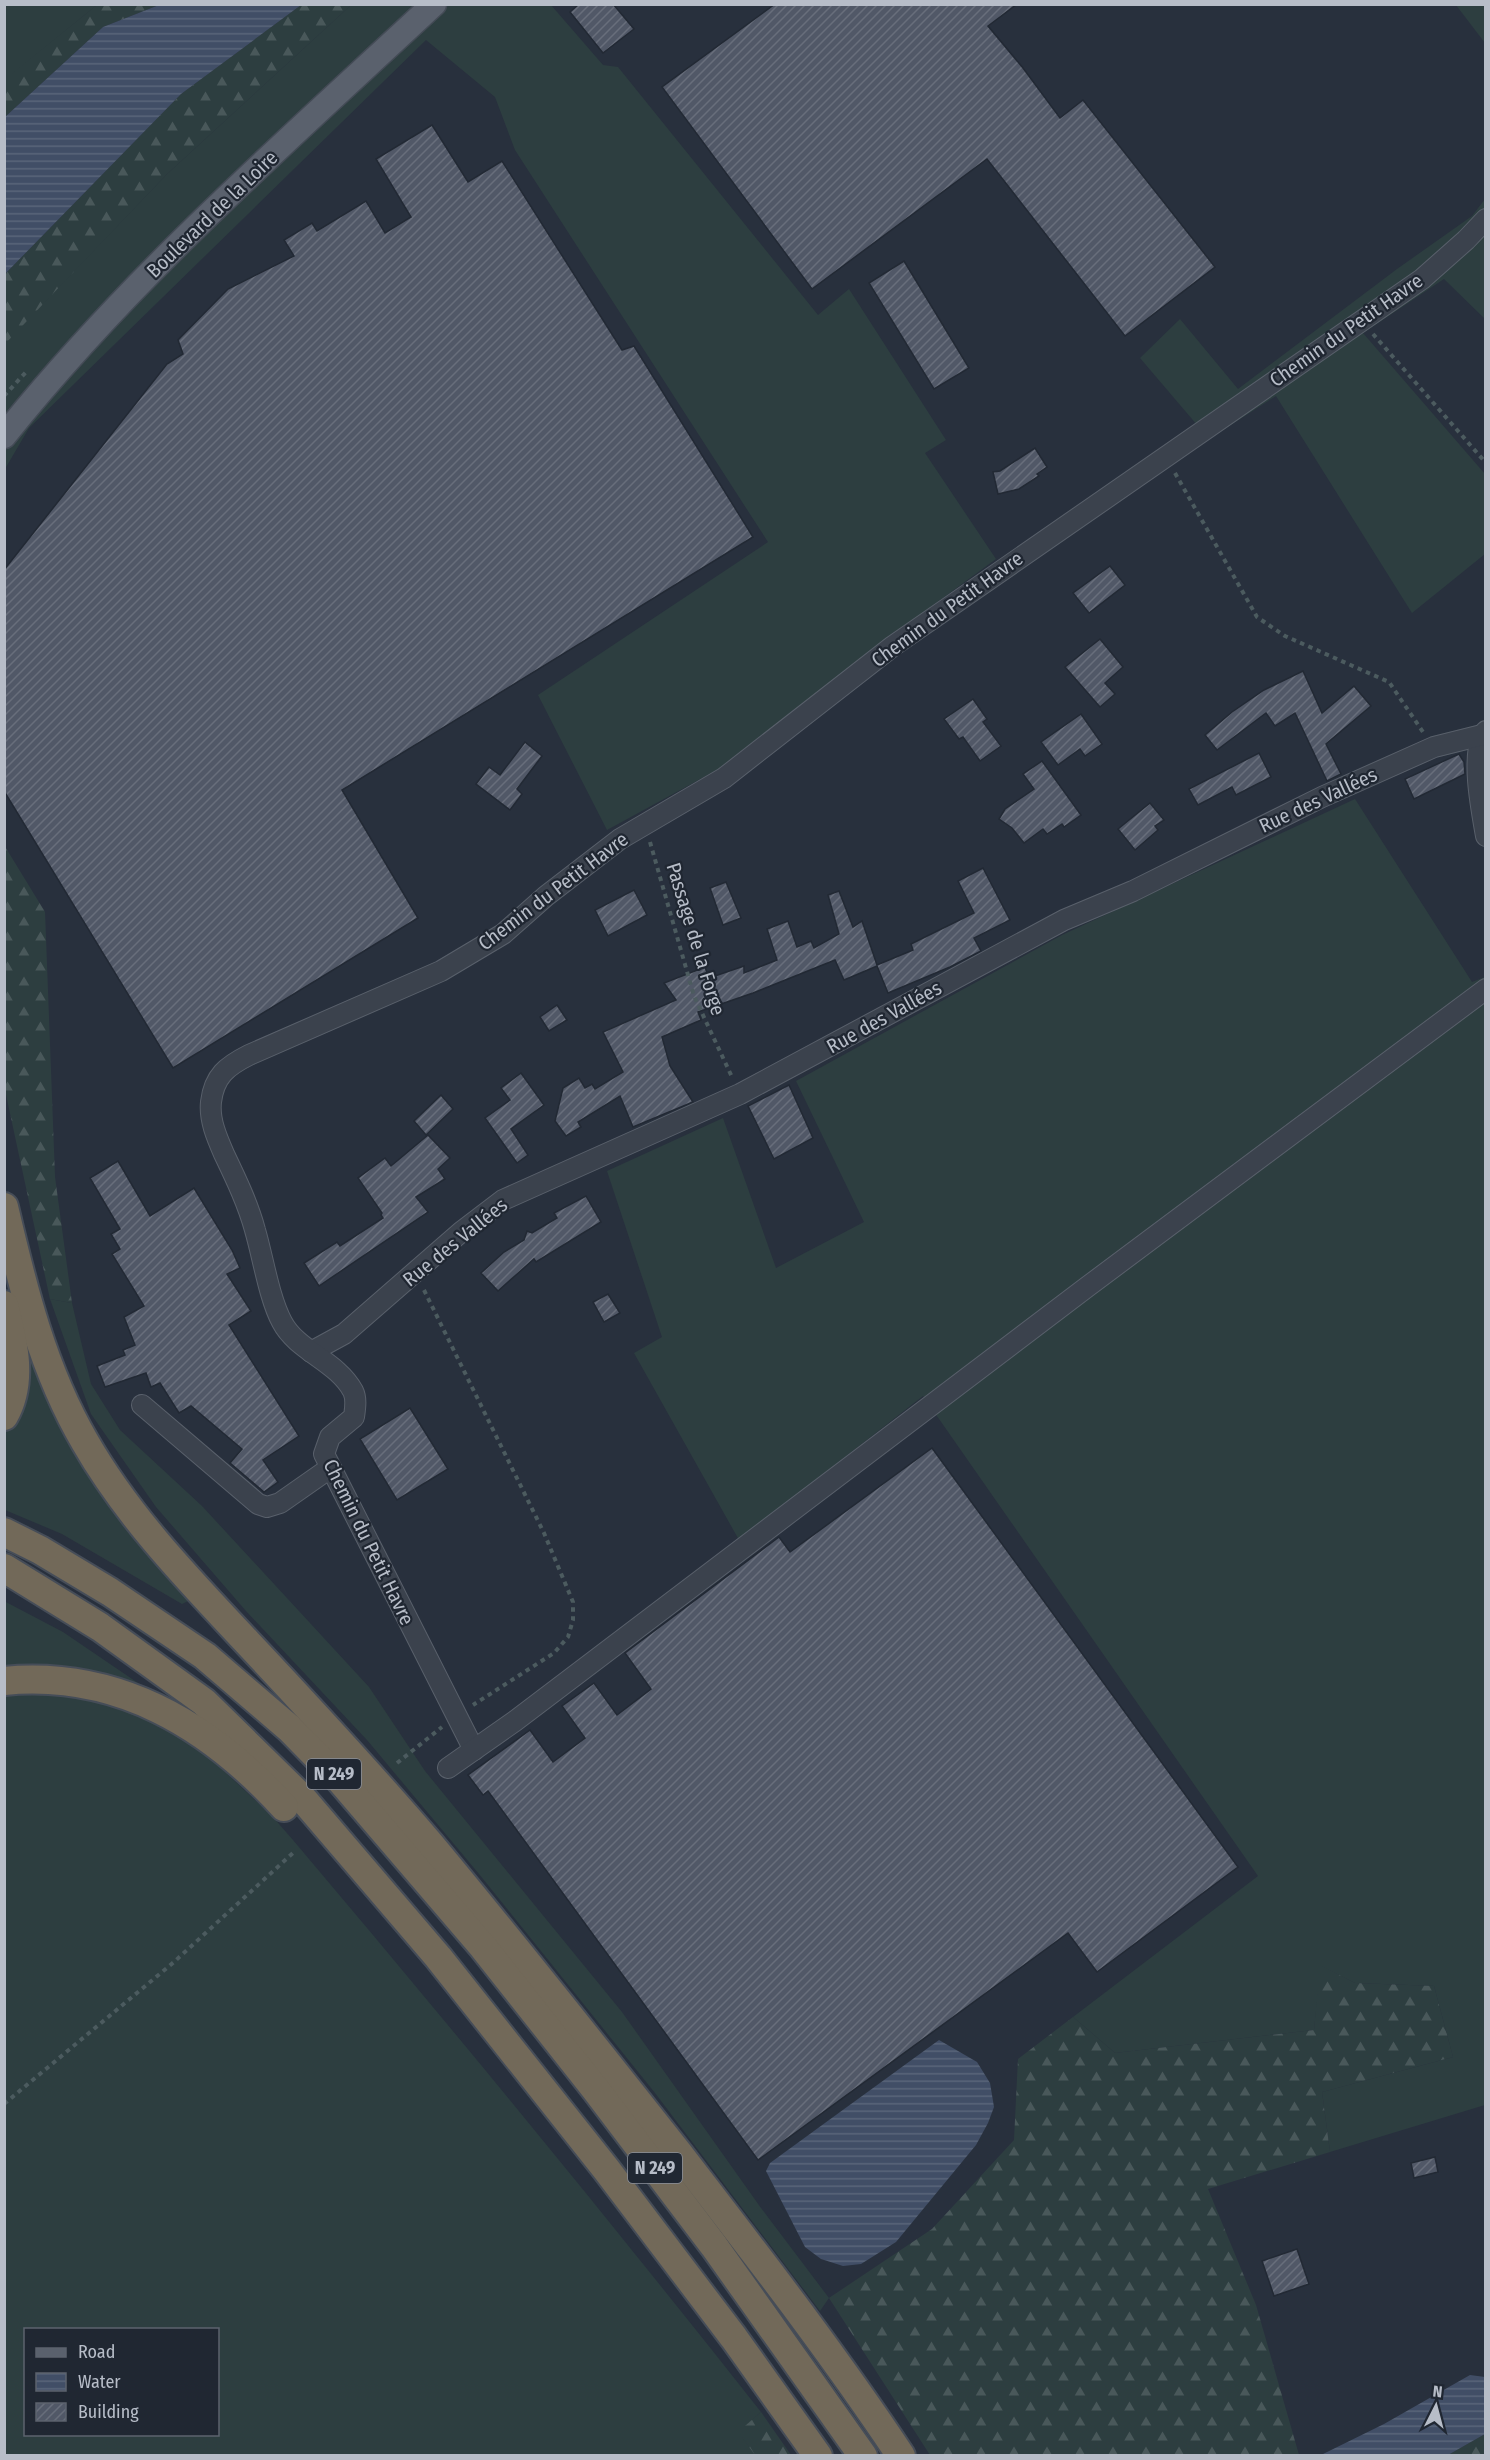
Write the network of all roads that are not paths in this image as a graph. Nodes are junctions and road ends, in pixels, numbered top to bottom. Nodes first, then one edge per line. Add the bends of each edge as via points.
1 (434, 4) edge
2 (1485, 219) edge
3 (4, 436) edge
4 (1484, 733) edge
5 (1485, 836) edge
6 (1485, 989) edge
7 (4, 1208) edge
8 (4, 1305) edge
9 (311, 1352) junction
10 (142, 1405) dead end
11 (4, 1416) edge
12 (330, 1468) junction
13 (4, 1532) edge
14 (4, 1569) edge
15 (4, 1681) edge
16 (474, 1750) junction
17 (448, 1768) dead end
18 (354, 1860) junction
19 (818, 2456) edge
20 (863, 2456) edge
21 (901, 2456) edge

1 - 3 main road, Boulevard de la Loire via 186,237 96,329
2 - 9 street, Chemin du Petit Havre via 1422,279 893,646 724,778 620,838 503,934 441,971 229,1066 219,1077 212,1099 216,1136 254,1226 281,1320 291,1336
4 - 5 street via 1478,745 1478,761
4 - 9 street, Rue des Vallées via 1434,747 1322,797 1064,921 740,1094 503,1200 344,1334
6 - 16 street
7 - 21 highway via 47,1363 84,1440 120,1496 166,1553 420,1833 563,2006 747,2242
8 - 11 highway via 16,1367
9 - 12 street, Chemin du Petit Havre via 354,1391 354,1417 327,1444 324,1454
10 - 12 street via 258,1504 267,1507 280,1503
12 - 16 street, Chemin du Petit Havre
13 - 20 highway, N 249 via 110,1592 205,1656 289,1728 341,1781 483,1947 596,2090 714,2246
14 - 18 highway, N 249 via 100,1627 204,1702 303,1799
15 - 18 highway via 60,1680 129,1695 159,1708 221,1748 269,1791 321,1847
16 - 17 street
18 - 19 highway, N 249 via 438,1957 606,2169

